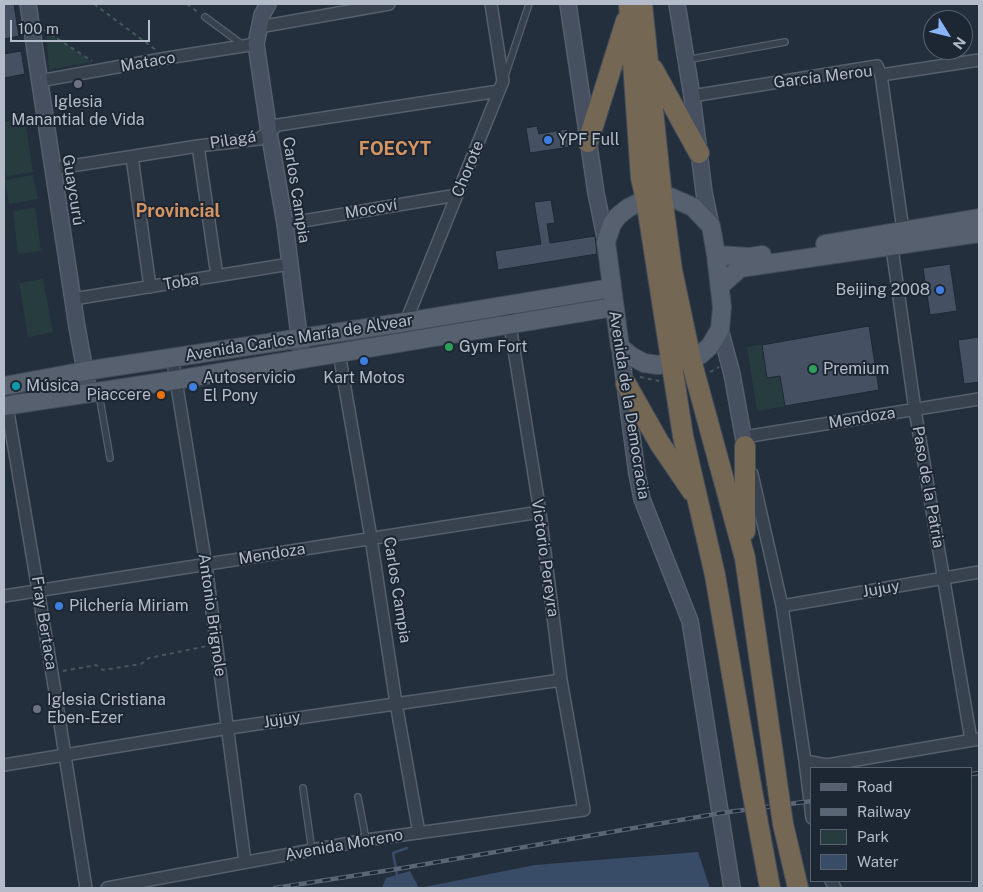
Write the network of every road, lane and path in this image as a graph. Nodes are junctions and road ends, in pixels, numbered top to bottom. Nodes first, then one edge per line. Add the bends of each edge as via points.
1 (28, 4) edge
2 (94, 4) edge
3 (187, 4) edge
4 (268, 4) edge
5 (389, 4) edge
6 (491, 4) edge
7 (529, 4) edge
8 (568, 4) edge
9 (677, 4) edge
10 (633, 6) edge
11 (204, 16) joint
12 (30, 22) junction
13 (259, 27) junction
14 (785, 42) dead end
15 (250, 45) junction
16 (167, 58) junction
17 (686, 60) junction
18 (979, 60) edge
19 (649, 63) junction
20 (105, 69) junction
21 (882, 75) junction
22 (39, 81) junction
23 (501, 86) junction
24 (692, 96) junction
25 (269, 132) junction
26 (588, 142) junction
27 (198, 146) junction
28 (699, 153) junction
29 (132, 157) junction
30 (52, 169) junction
31 (457, 195) junction
32 (654, 198) junction
33 (979, 218) edge
34 (285, 224) junction
35 (711, 226) junction
36 (979, 233) edge
37 (895, 236) junction
38 (606, 242) junction
39 (716, 254) junction
40 (290, 264) junction
41 (217, 276) junction
42 (720, 286) junction
43 (150, 287) junction
44 (603, 289) junction
45 (72, 299) junction
46 (614, 307) junction
47 (550, 308) junction
48 (593, 310) junction
49 (508, 315) junction
50 (404, 326) junction
51 (720, 329) junction
52 (620, 347) junction
53 (301, 348) junction
54 (339, 352) junction
55 (682, 362) junction
56 (175, 374) junction
57 (90, 382) junction
58 (626, 384) junction
59 (4, 396) edge
60 (979, 399) edge
61 (915, 410) junction
62 (745, 442) junction
63 (110, 458) dead end
64 (697, 499) junction
65 (540, 512) junction
66 (371, 538) junction
67 (745, 558) junction
68 (206, 565) junction
69 (979, 572) edge
70 (944, 578) junction
71 (38, 591) junction
72 (4, 596) edge
73 (782, 606) junction
74 (216, 644) junction
75 (52, 673) junction
76 (561, 680) junction
77 (396, 703) junction
78 (229, 728) junction
79 (975, 740) edge
80 (66, 756) junction
81 (805, 761) junction
82 (4, 765) edge
83 (303, 788) dead end
84 (358, 797) dead end
85 (810, 802) edge
86 (584, 810) joint
87 (419, 833) junction
88 (366, 840) junction
89 (312, 850) junction
90 (245, 862) junction
91 (86, 888) edge
92 (107, 888) edge
93 (732, 888) edge
94 (770, 888) edge
95 (798, 888) edge

1 - 12 street, Guaycurú
2 - 16 path
3 - 11 path
4 - 13 street, Carlos Campia
5 - 13 street
6 - 23 street
7 - 23 lane
8 - 26 street, Avenida de la Democracia
9 - 17 street
10 - 19 highway
10 - 26 highway
10 - 32 highway via 641,178
11 - 15 lane
12 - 20 path
12 - 22 street, Guaycurú
13 - 15 street, Carlos Campia
14 - 17 lane
15 - 16 street, Mataco
15 - 25 street, Carlos Campia
16 - 20 street, Mataco
17 - 24 street
18 - 21 street, García Merou
19 - 28 highway
19 - 32 highway
20 - 22 street, Mataco
21 - 24 street, García Merou via 877,66
21 - 37 street, Paso de la Patria
22 - 30 street, Guaycurú
23 - 25 street, Pilagá via 278,125
23 - 31 street, Chorote
24 - 28 street
25 - 27 street, Pilagá via 259,138
25 - 34 street, Carlos Campia
26 - 38 street, Avenida de la Democracia
27 - 29 street, Pilagá
27 - 41 street
28 - 35 street
29 - 30 street, Pilagá
29 - 43 street
30 - 45 street, Guaycurú
31 - 34 street, Mocoví
31 - 50 street, Chorote
32 - 35 main road via 670,197 693,207
32 - 38 main road via 628,208 618,216
32 - 55 highway
33 - 37 main road
34 - 40 street, Carlos Campia
35 - 39 main road
36 - 37 main road
37 - 39 main road via 750,257
37 - 42 main road via 740,268
37 - 61 street, Paso de la Patria
38 - 44 main road, Avenida de la Democracia
39 - 42 main road
40 - 41 street, Toba
40 - 53 street, Carlos Campia
41 - 43 street, Toba
42 - 51 main road
43 - 45 street, Toba
44 - 46 main road, Avenida de la Democracia
44 - 47 main road, Avenida Carlos María de Alvear
44 - 49 main road, Avenida Carlos María de Alvear
45 - 57 street, Guaycurú
46 - 48 main road, Avenida Carlos María de Alvear
46 - 52 main road, Avenida de la Democracia
47 - 48 main road, Avenida Carlos María de Alvear
47 - 49 main road, Avenida Carlos María de Alvear
48 - 49 main road, Avenida Carlos María de Alvear
49 - 50 main road, Avenida Carlos María de Alvear
49 - 54 main road, Avenida Carlos María de Alvear
49 - 65 street, Victorio Pereyra
50 - 53 main road, Avenida Carlos María de Alvear
51 - 55 main road via 710,346
51 - 62 street
52 - 55 main road via 644,363
52 - 58 street, Avenida de la Democracia
53 - 54 main road, Avenida Carlos María de Alvear
53 - 56 main road, Avenida Carlos María de Alvear
53 - 57 main road, Avenida Carlos María de Alvear
54 - 66 street, Carlos Campia
55 - 64 highway via 683,436
55 - 67 highway
56 - 57 main road, Avenida Carlos María de Alvear
56 - 68 street, Antonio Brignole
57 - 59 main road, Avenida Carlos María de Alvear
57 - 59 main road, Avenida Carlos María de Alvear
57 - 63 lane
58 - 64 highway via 660,444
58 - 93 street, Avenida de la Democracia via 642,499 690,621
59 - 71 street, Fray Bertaca
60 - 61 street, Mendoza
61 - 62 street, Mendoza
61 - 70 street, Paso de la Patria
62 - 67 highway
62 - 73 street
64 - 94 highway, bridge via 715,575
65 - 66 street, Mendoza
65 - 76 street, Victorio Pereyra
66 - 68 street, Mendoza
66 - 77 street, Carlos Campia
67 - 95 highway, bridge via 777,782
68 - 71 street, Mendoza
68 - 74 street, Antonio Brignole
69 - 70 street, Jujuy
70 - 73 street, Jujuy
70 - 79 street, Paso de la Patria
71 - 72 street, Mendoza
71 - 75 street, Fray Bertaca
73 - 81 street
74 - 75 path via 149,658 141,664 103,670 96,665
74 - 78 street, Antonio Brignole
75 - 80 street, Fray Bertaca
76 - 77 street, Jujuy
76 - 86 street, Victorio Pereyra
77 - 78 street, Jujuy
77 - 87 street, Carlos Campia
78 - 80 street, Jujuy
78 - 90 street, Antonio Brignole
79 - 81 street via 827,765
80 - 82 street, Jujuy
80 - 91 street, Fray Bertaca
81 - 85 street
83 - 89 lane
84 - 88 lane
86 - 87 street, Avenida Moreno
87 - 88 street, Avenida Moreno
88 - 89 street, Avenida Moreno
89 - 90 street, Avenida Moreno
90 - 92 street, Avenida Moreno

